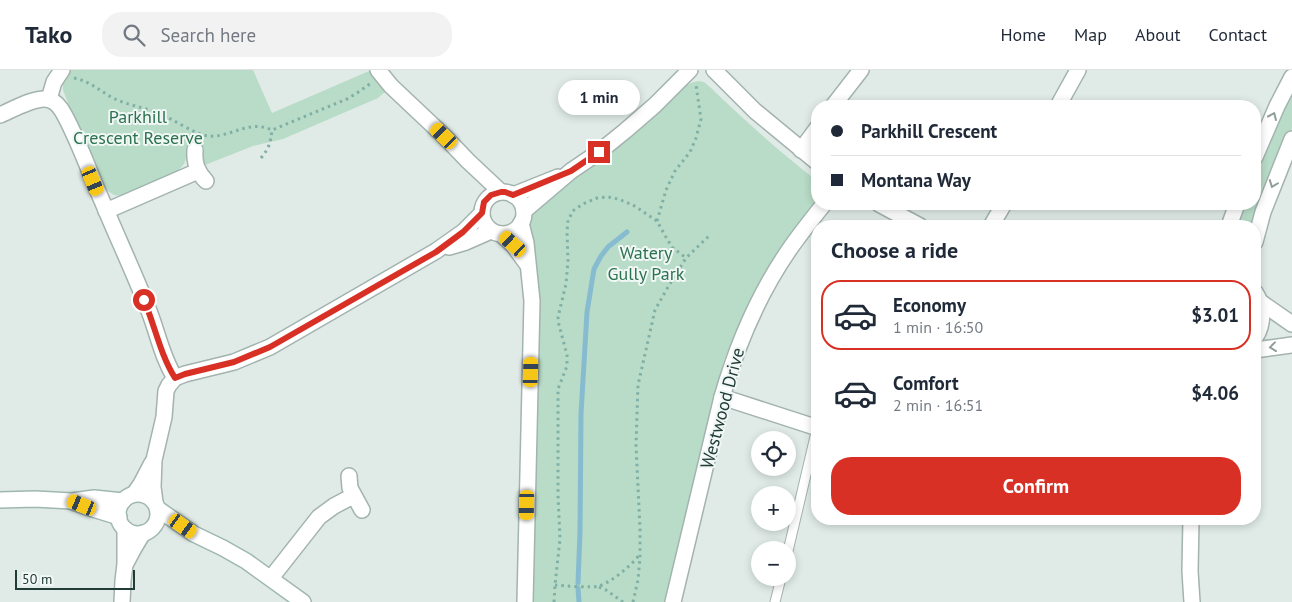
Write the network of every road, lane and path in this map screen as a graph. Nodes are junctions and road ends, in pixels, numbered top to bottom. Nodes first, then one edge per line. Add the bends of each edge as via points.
1 (714, 70) edge
2 (861, 70) edge
3 (1078, 70) edge
4 (60, 72) edge
5 (379, 72) edge
6 (693, 77) edge
7 (1292, 77) edge
8 (49, 99) junction
9 (838, 100) edge
10 (1061, 100) edge
11 (0, 114) edge
12 (272, 130) junction
13 (811, 136) edge
14 (1292, 139) edge
15 (1261, 143) edge
16 (194, 150) dead end
17 (800, 150) junction
18 (261, 158) dead end
19 (811, 158) edge
20 (468, 161) junction
21 (571, 171) junction
22 (507, 193) junction
23 (483, 208) junction
24 (819, 210) edge
25 (890, 210) edge
26 (106, 211) junction
27 (522, 217) junction
28 (812, 220) edge
29 (909, 220) edge
30 (1261, 220) edge
31 (657, 221) junction
32 (811, 221) edge
33 (496, 232) junction
34 (710, 235) dead end
35 (436, 252) junction
36 (686, 258) junction
37 (528, 265) junction
38 (1261, 300) edge
39 (1261, 309) edge
40 (1261, 323) edge
41 (1292, 324) edge
42 (1292, 345) edge
43 (1261, 349) edge
44 (175, 378) junction
45 (722, 396) junction
46 (811, 426) edge
47 (811, 453) edge
48 (154, 460) junction
49 (349, 476) dead end
50 (353, 496) junction
51 (128, 498) junction
52 (0, 500) edge
53 (72, 501) junction
54 (156, 506) junction
55 (362, 510) dead end
56 (122, 523) junction
57 (1191, 525) edge
58 (149, 530) junction
59 (194, 534) junction
60 (790, 541) edge
61 (640, 554) junction
62 (125, 564) junction
63 (271, 578) junction
64 (555, 586) junction
65 (779, 586) edge
66 (598, 587) junction
67 (122, 602) edge
68 (303, 602) edge
69 (525, 602) edge
70 (554, 602) edge
71 (623, 602) edge
72 (633, 602) edge
73 (673, 602) edge
74 (775, 602) edge
75 (1192, 602) edge

1 - 17 street
2 - 9 street
3 - 10 street
4 - 8 street
4 - 12 path via 66,80 73,78 88,82 116,99 156,112 197,133 208,136 251,126
5 - 12 path via 367,87 352,96
5 - 20 street
6 - 21 street
6 - 31 path via 701,119 690,152 666,190
15 -> 7 street
8 - 11 street via 37,100
8 - 26 street via 64,115
12 - 18 path via 270,144
13 - 17 street
14 -> 30 street
16 - 26 street via 194,162 202,176
17 - 19 street
20 - 22 street
20 - 23 street
21 - 22 street
21 - 27 street
22 - 23 street via 491,195
22 - 27 street via 520,202
23 - 33 street via 484,223
23 - 35 street via 463,232
24 - 28 street, Westwood Drive
25 - 29 street
26 - 44 street via 149,311 163,357
27 - 33 street via 513,231
27 - 37 street
31 - 36 path via 672,247
31 - 64 path via 633,206 608,197 583,204 568,220 566,284 558,317 567,366 558,389 560,539
32 - 45 street, Westwood Drive via 789,250 756,306 731,364
33 - 35 street
33 - 37 street via 513,244
34 - 36 path
35 - 44 street via 259,352
36 - 61 path via 655,310 638,385 636,445
37 - 69 street via 532,323
38 - 41 street
39 - 40 street
42 -> 43 street
44 - 48 street via 166,391
45 - 46 street
45 - 73 street, Westwood Drive
47 - 60 lane
48 - 51 street via 141,484
48 - 54 street
49 - 50 street
50 - 55 street
50 - 63 street via 320,517
51 - 53 street
51 - 54 street via 145,495
51 - 56 street via 119,510
52 - 53 street
53 - 56 street
54 - 58 street via 158,518
54 - 59 street
56 - 58 street via 134,534
56 - 62 street
57 - 75 street
58 - 59 street
58 - 62 street
59 - 63 street
61 - 66 path via 617,576
61 - 72 path
62 - 67 street
63 - 68 street
64 - 66 path
64 - 70 path
65 - 74 lane
66 - 71 path

